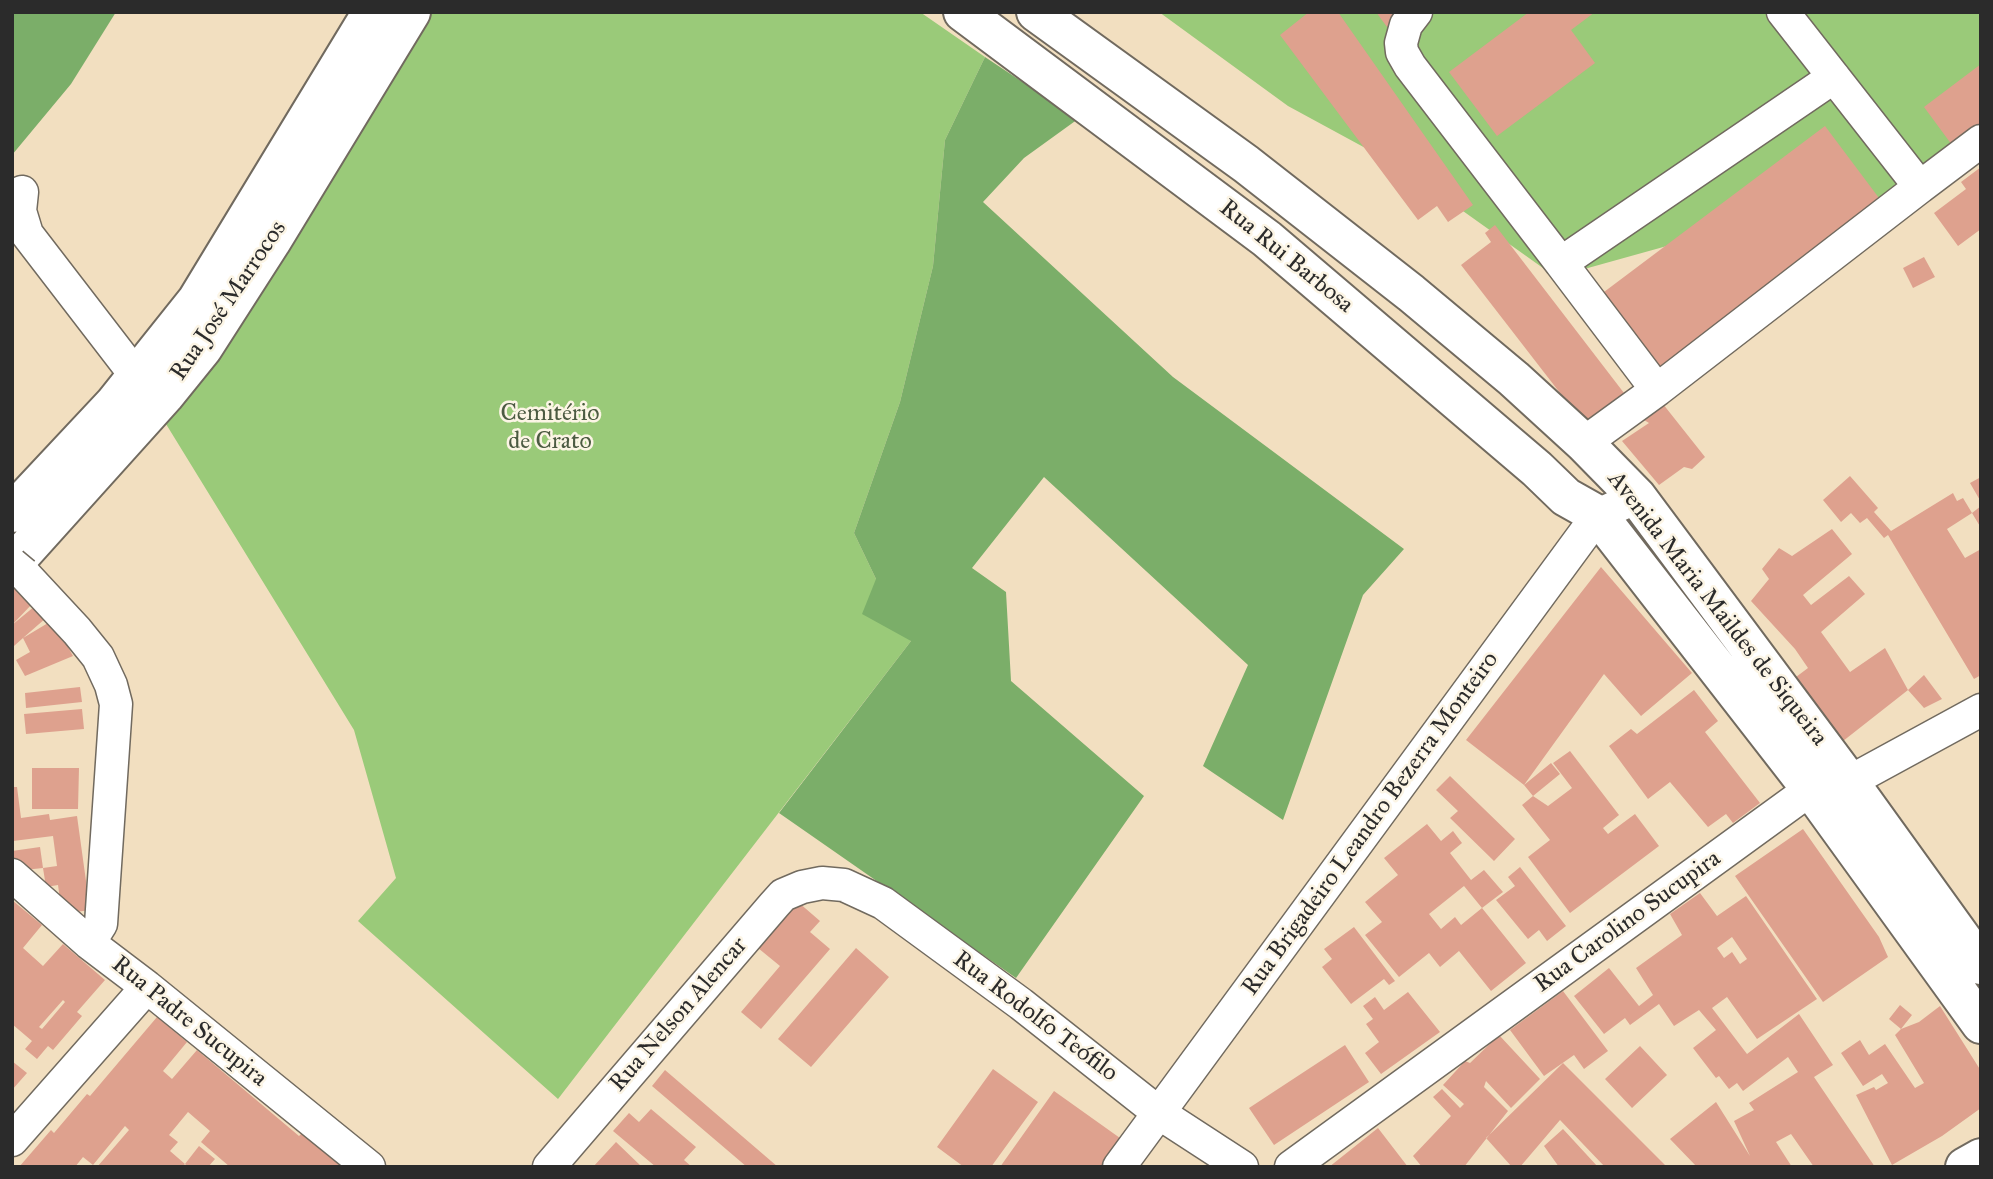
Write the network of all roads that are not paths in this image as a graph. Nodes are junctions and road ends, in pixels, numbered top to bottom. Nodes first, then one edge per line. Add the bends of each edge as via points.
1 (372, 12) edge
2 (411, 12) edge
3 (963, 12) edge
4 (1036, 12) edge
5 (1416, 12) edge
6 (1783, 12) edge
7 (1833, 77) junction
8 (1981, 141) edge
9 (1920, 187) junction
10 (1278, 189) joint
11 (22, 192) dead end
12 (257, 234) junction
13 (1561, 263) junction
14 (137, 377) junction
15 (1657, 390) junction
16 (1584, 443) junction
17 (1637, 497) junction
18 (12, 513) edge
19 (1598, 515) junction
20 (16, 568) edge
21 (1981, 710) edge
22 (1850, 783) junction
23 (1811, 789) junction
24 (12, 875) edge
25 (822, 883) joint
26 (89, 943) junction
27 (1981, 965) edge
28 (147, 987) junction
29 (1981, 1024) edge
30 (1159, 1113) junction
31 (12, 1140) edge
32 (1981, 1158) edge
33 (369, 1167) edge
34 (549, 1167) edge
35 (1119, 1167) edge
36 (1242, 1167) edge
37 (1292, 1167) edge
38 (1965, 1167) edge

1 - 12 main road, Rua José Marrocos
2 - 12 main road, Rua José Marrocos
3 - 19 main road, Rua Rui Barbosa via 1268,239 1566,497
4 - 10 main road, Rua Rui Barbosa
5 - 13 street via 1406,24 1401,43 1406,59
6 - 7 street
7 - 9 street
7 - 13 street
8 - 9 street
9 - 15 street
10 - 16 main road, Avenida Maria Maildes de Siqueira via 1411,293
11 - 14 street via 20,211 27,234
12 - 14 main road, Rua José Marrocos via 197,300
12 - 20 main road, Rua José Marrocos via 210,337
13 - 15 street
14 - 18 main road, Rua José Marrocos
15 - 16 street
16 - 17 main road, Avenida Maria Maildes de Siqueira
17 - 19 street, Rua Brigadeiro Leandro Bezerra Monteiro
17 - 22 main road, Avenida Maria Maildes de Siqueira
19 - 23 main road, Avenida Maria Maildes de Siqueira
19 - 30 street, Rua Brigadeiro Leandro Bezerra Monteiro
20 - 26 street via 97,657 116,704 101,924
21 - 22 street, Rua Carolino Sucupira
22 - 23 street, Rua Carolino Sucupira via 1836,789
22 - 27 main road, Avenida Maria Maildes de Siqueira
23 - 29 main road, Avenida Maria Maildes de Siqueira
23 - 37 street, Rua Carolino Sucupira
24 - 26 street, Rua Padre Sucupira
25 - 30 street, Rua Rodolfo Teófilo via 844,885 883,904 1021,1004
25 - 34 street, Rua Nelson Alencar via 783,895
26 - 28 street, Rua Padre Sucupira
28 - 31 street
28 - 33 street, Rua Padre Sucupira
30 - 35 street, Rua Brigadeiro Leandro Bezerra Monteiro
30 - 36 street, Rua Rodolfo Teófilo
32 - 38 main road

